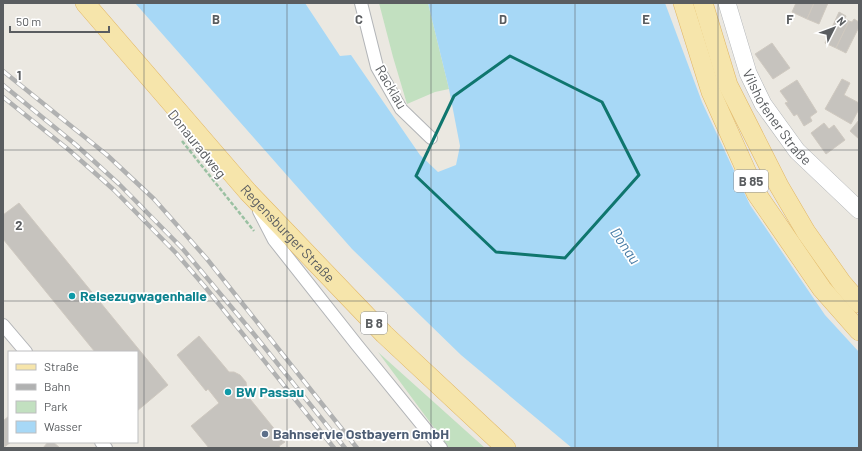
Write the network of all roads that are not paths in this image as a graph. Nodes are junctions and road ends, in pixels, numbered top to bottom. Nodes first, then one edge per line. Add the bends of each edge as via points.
1 (85, 3) edge
2 (361, 3) edge
3 (683, 3) edge
4 (703, 3) edge
5 (727, 3) edge
6 (431, 138) dead end
7 (248, 192) junction
8 (859, 210) edge
9 (859, 303) edge
10 (3, 325) edge
11 (859, 331) edge
12 (25, 351) edge
13 (441, 448) edge
14 (506, 448) edge

1 - 7 main road, Regensburger Straße / B 8
2 - 6 street, Racklau via 377,67 401,109
3 - 11 main road, B 85 via 711,92 756,192 822,289
4 - 9 main road, B 85 via 728,85 776,180 806,232
5 - 8 street, Vilshofener Straße via 748,72 763,104 797,151
7 - 13 street via 274,240
7 - 14 main road, Regensburger Straße / B 8 via 384,334
10 - 12 street

